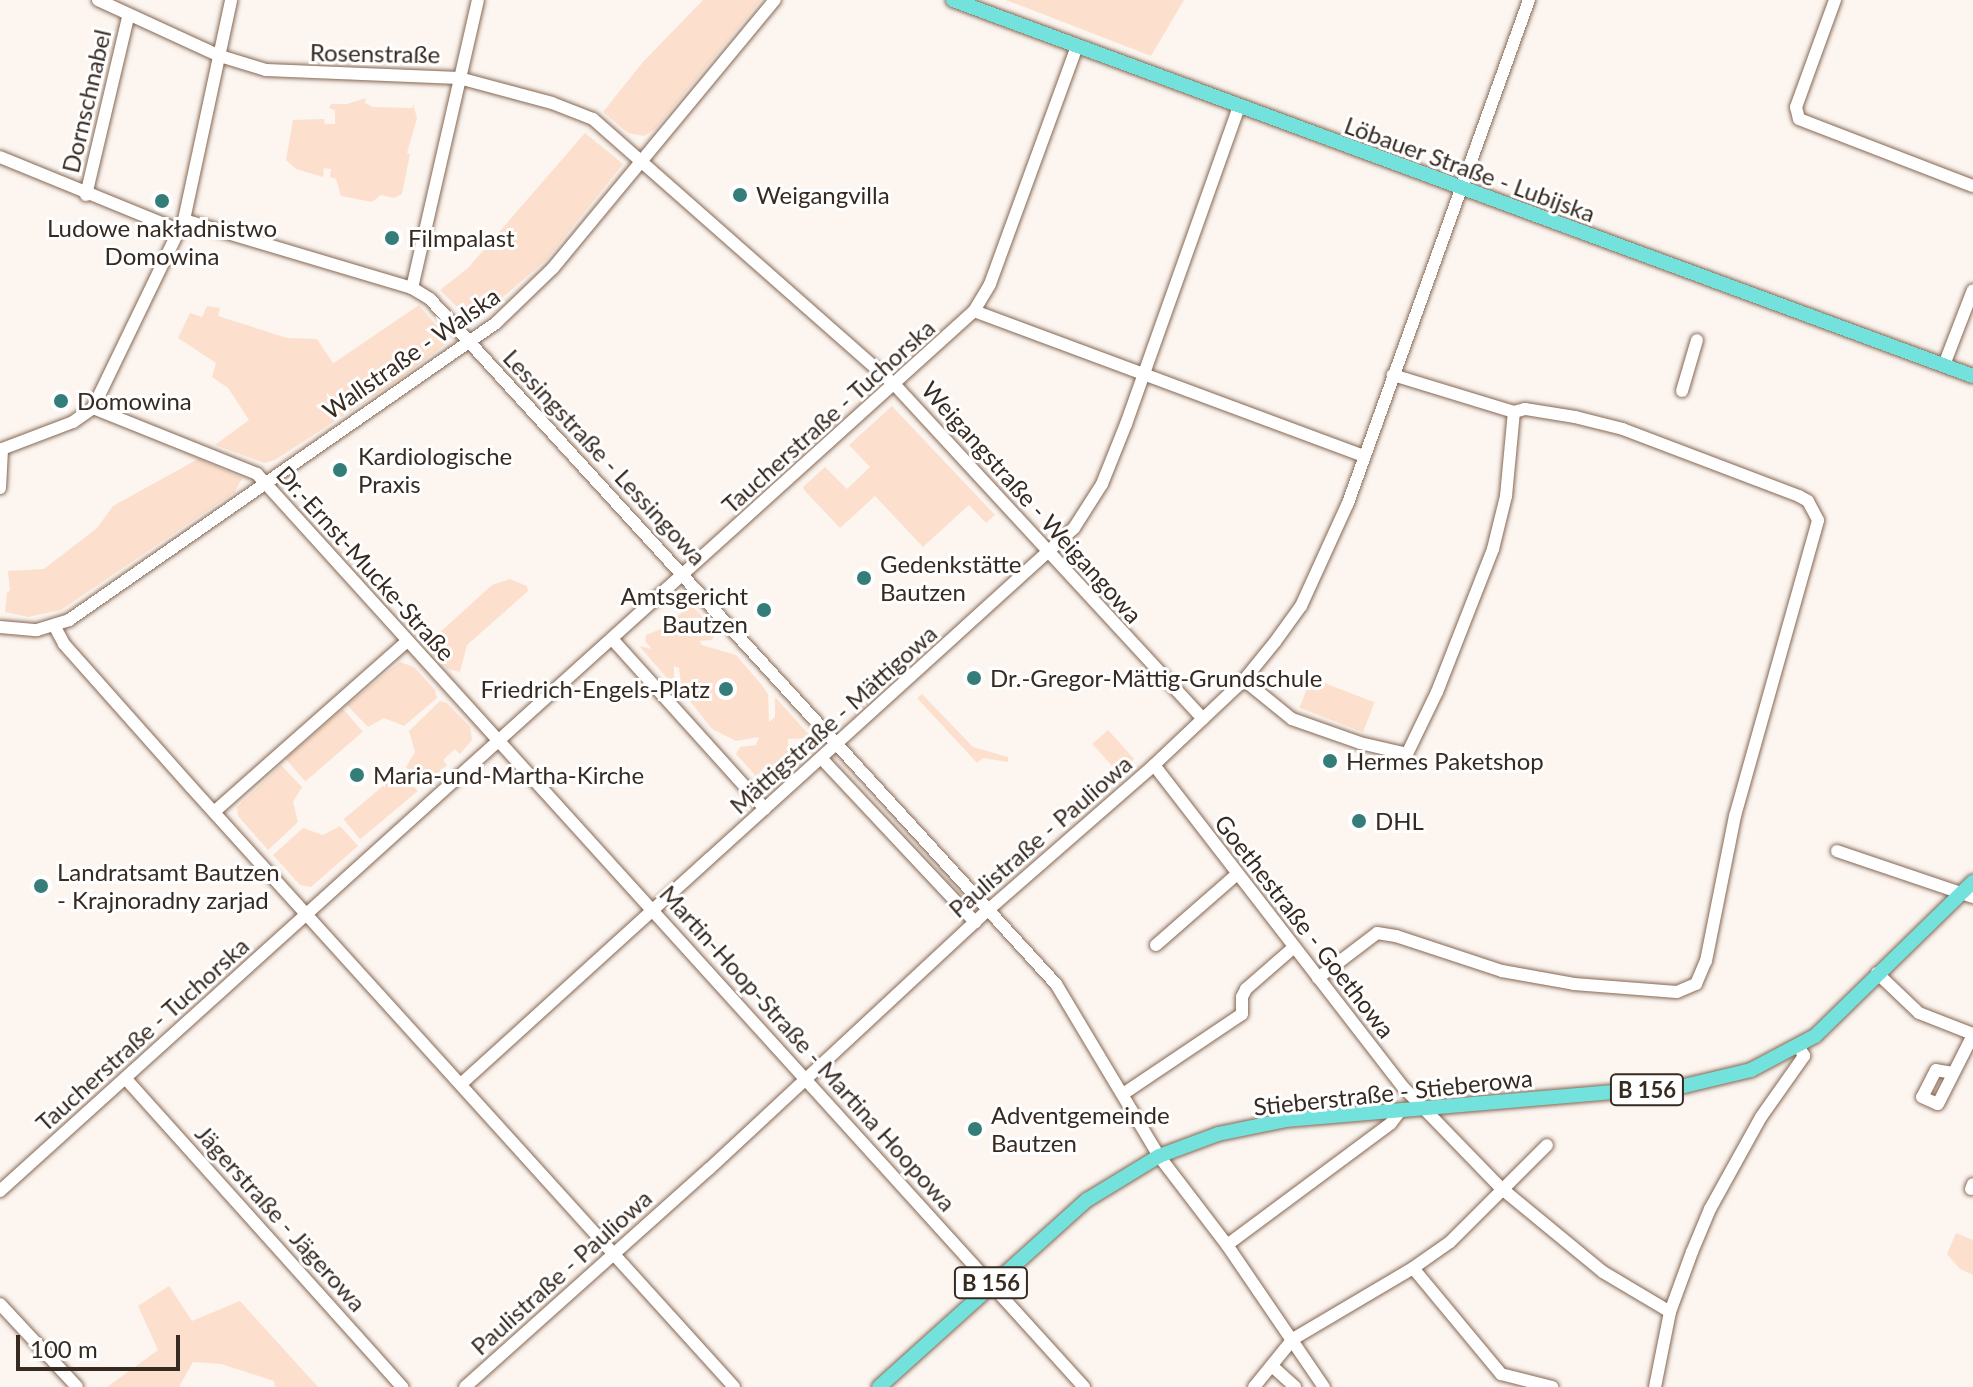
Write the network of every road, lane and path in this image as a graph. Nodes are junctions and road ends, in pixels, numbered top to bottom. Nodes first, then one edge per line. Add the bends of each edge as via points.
1 (98, 0) edge
2 (231, 0) edge
3 (478, 0) edge
4 (953, 0) edge
5 (1529, 0) edge
6 (1835, 0) edge
7 (772, 3) edge
8 (128, 17) junction
9 (1077, 46) junction
10 (220, 56) junction
11 (459, 78) junction
12 (1239, 107) junction
13 (0, 157) edge
14 (642, 162) junction
15 (1973, 186) edge
16 (1461, 190) junction
17 (86, 195) junction
18 (182, 225) junction
19 (412, 288) junction
20 (1973, 290) edge
21 (974, 311) junction
22 (1697, 340) dead end
23 (468, 342) junction
24 (1944, 365) junction
25 (1143, 374) junction
26 (1393, 375) junction
27 (1973, 376) edge
28 (895, 385) junction
29 (1682, 391) dead end
30 (93, 408) junction
31 (1514, 412) junction
32 (1, 448) edge
33 (1364, 456) junction
34 (265, 482) junction
35 (0, 488) edge
36 (1050, 554) junction
37 (682, 577) junction
38 (0, 627) edge
39 (55, 627) junction
40 (613, 640) junction
41 (406, 642) junction
42 (1244, 680) junction
43 (1203, 719) junction
44 (498, 741) junction
45 (838, 744) junction
46 (822, 759) junction
47 (1154, 765) junction
48 (765, 809) junction
49 (214, 812) junction
50 (1837, 851) dead end
51 (1236, 875) junction
52 (1973, 882) edge
53 (1967, 895) edge
54 (655, 909) junction
55 (988, 910) junction
56 (308, 915) junction
57 (975, 922) junction
58 (1156, 945) dead end
59 (1293, 948) junction
60 (1877, 973) junction
61 (1318, 978) junction
62 (1973, 1035) edge
63 (1799, 1047) junction
64 (1953, 1073) dead end
65 (805, 1078) junction
66 (126, 1079) junction
67 (461, 1084) junction
68 (1123, 1094) junction
69 (1426, 1109) junction
70 (1400, 1111) junction
71 (1547, 1145) dead end
72 (1159, 1156) junction
73 (1501, 1188) junction
74 (3, 1189) edge
75 (1227, 1245) junction
76 (614, 1254) junction
77 (1413, 1268) junction
78 (990, 1284) junction
79 (0, 1304) edge
80 (1670, 1312) junction
81 (1293, 1339) junction
82 (1272, 1366) junction
83 (77, 1387) edge
84 (402, 1387) edge
85 (465, 1387) edge
86 (734, 1387) edge
87 (879, 1387) edge
88 (1084, 1387) edge
89 (1254, 1387) edge
90 (1295, 1387) edge
91 (1324, 1387) edge
92 (1552, 1387) edge
93 (1655, 1387) edge

1 - 8 street, Rosenstraße
2 - 10 street
3 - 11 street
4 - 9 main road, Löbauer Straße - Lubijska
5 - 16 street, Paulistraße - Pauliowa
6 - 15 street via 1796,107 1799,119
7 - 14 street, Wallstraße - Walska
8 - 10 street, Rosenstraße
8 - 17 street, Dornschnabel
9 - 12 main road, Löbauer Straße - Lubijska
9 - 21 street, Taucherstraße - Tuchorska via 990,284
10 - 11 street, Rosenstraße via 289,73
10 - 18 street
11 - 14 street, Rosenstraße via 593,119
11 - 19 street
12 - 16 main road, Löbauer Straße - Lubijska
12 - 25 street, Mättigstraße - Mättigowa
13 - 17 street
14 - 23 street, Wallstraße - Walska via 523,300
14 - 28 street, Weigangstraße - Weigangowa
16 - 24 main road, Löbauer Straße - Lubijska
16 - 26 street, Paulistraße - Pauliowa
17 - 18 street
18 - 19 street
18 - 30 street
19 - 23 street, Lessingstraße - Lessingowa via 430,299
20 - 24 street
21 - 25 street
21 - 28 street, Taucherstraße - Tuchorska
22 - 29 street
23 - 34 street, Wallstraße - Walska
23 - 37 street, Lessingstraße - Lessingowa
24 - 27 main road, Löbauer Straße - Lubijska
25 - 33 street
25 - 36 street, Mättigstraße - Mättigowa via 1095,498
26 - 31 street
26 - 33 street, Paulistraße - Pauliowa
28 - 36 street, Weigangstraße - Weigangowa
28 - 37 street, Taucherstraße - Tuchorska
30 - 32 street via 73,422
30 - 34 street, Dr.-Ernst-Mucke-Straße via 248,467
31 - 42 street via 1506,496 1493,549 1407,754 1292,719
31 - 61 street via 1537,411 1623,429 1799,496 1818,520 1731,829 1706,961 1699,978 1677,992 1632,990 1502,971 1377,933
32 - 35 street
33 - 42 street, Paulistraße - Pauliowa via 1326,557 1301,606
34 - 39 street, Wallstraße - Walska
34 - 41 street, Dr.-Ernst-Mucke-Straße
36 - 43 street, Weigangstraße - Weigangowa
36 - 45 street, Mättigstraße - Mättigowa
37 - 40 street, Taucherstraße - Tuchorska
37 - 45 street, Lessingstraße - Lessingowa
38 - 39 street
39 - 49 street via 64,644
40 - 44 street, Taucherstraße - Tuchorska
40 - 48 street
41 - 44 street, Dr.-Ernst-Mucke-Straße
41 - 49 street
42 - 43 street, Paulistraße - Pauliowa
43 - 47 street, Paulistraße - Pauliowa
44 - 54 street, Martin-Hoop-Straße - Martina Hoopowa
44 - 56 street, Taucherstraße - Tuchorska
45 - 46 street, Mättigstraße - Mättigowa
45 - 55 street, Lessingstraße - Lessingowa
46 - 48 street, Mättigstraße - Mättigowa
46 - 57 street
47 - 51 street, Goethestraße - Goethowa
47 - 55 street, Paulistraße - Pauliowa
48 - 54 street, Mättigstraße - Mättigowa
49 - 56 street
50 - 53 street
51 - 58 street
51 - 59 street, Goethestraße - Goethowa
52 - 53 main road, B 156
53 - 60 main road, B 156
54 - 65 street, Martin-Hoop-Straße - Martina Hoopowa
54 - 67 street, Mättigstraße - Mättigowa
55 - 57 street, Paulistraße - Pauliowa
55 - 68 street, Lessingstraße - Lessingowa via 1056,984
56 - 66 street, Taucherstraße - Tuchorska
56 - 67 street
57 - 65 street, Paulistraße - Pauliowa
59 - 61 street, Goethestraße - Goethowa
59 - 68 street via 1246,989 1242,1014
60 - 62 street via 1919,1013
60 - 63 main road, B 156
61 - 69 street, Goethestraße - Goethowa
62 - 64 street
63 - 69 main road, Stieberstraße - Stieberowa / B 156 via 1751,1070 1684,1086
63 - 80 street via 1804,1056 1761,1117 1710,1209
65 - 76 street, Paulistraße - Pauliowa
65 - 78 street, Martin-Hoop-Straße - Martina Hoopowa
66 - 74 street, Taucherstraße - Tuchorska
66 - 84 street, Jägerstraße - Jägerowa
67 - 76 street
68 - 72 street, Lessingstraße - Lessingowa
69 - 70 main road, Stieberstraße - Stieberowa / B 156
69 - 73 street, Goethestraße - Goethowa
70 - 72 main road, Stieberstraße - Stieberowa / B 156 via 1242,1128
70 - 75 street
71 - 73 street
72 - 75 street, Lessingstraße - Lessingowa
72 - 78 main road, Stieberstraße - Stieberowa / B 156 via 1087,1200
73 - 77 street via 1450,1242
73 - 80 street, Goethestraße - Goethowa via 1603,1272
75 - 81 street, Lessingstraße - Lessingowa
76 - 85 street, Paulistraße - Pauliowa
76 - 86 street
77 - 81 street
77 - 92 street via 1501,1374
78 - 87 main road, Stieberstraße - Stieberowa / B 156
78 - 88 street, Martin-Hoop-Straße - Martina Hoopowa
79 - 83 street
80 - 93 street
81 - 82 street
81 - 91 street, Lessingstraße - Lessingowa
82 - 89 street
82 - 90 street

